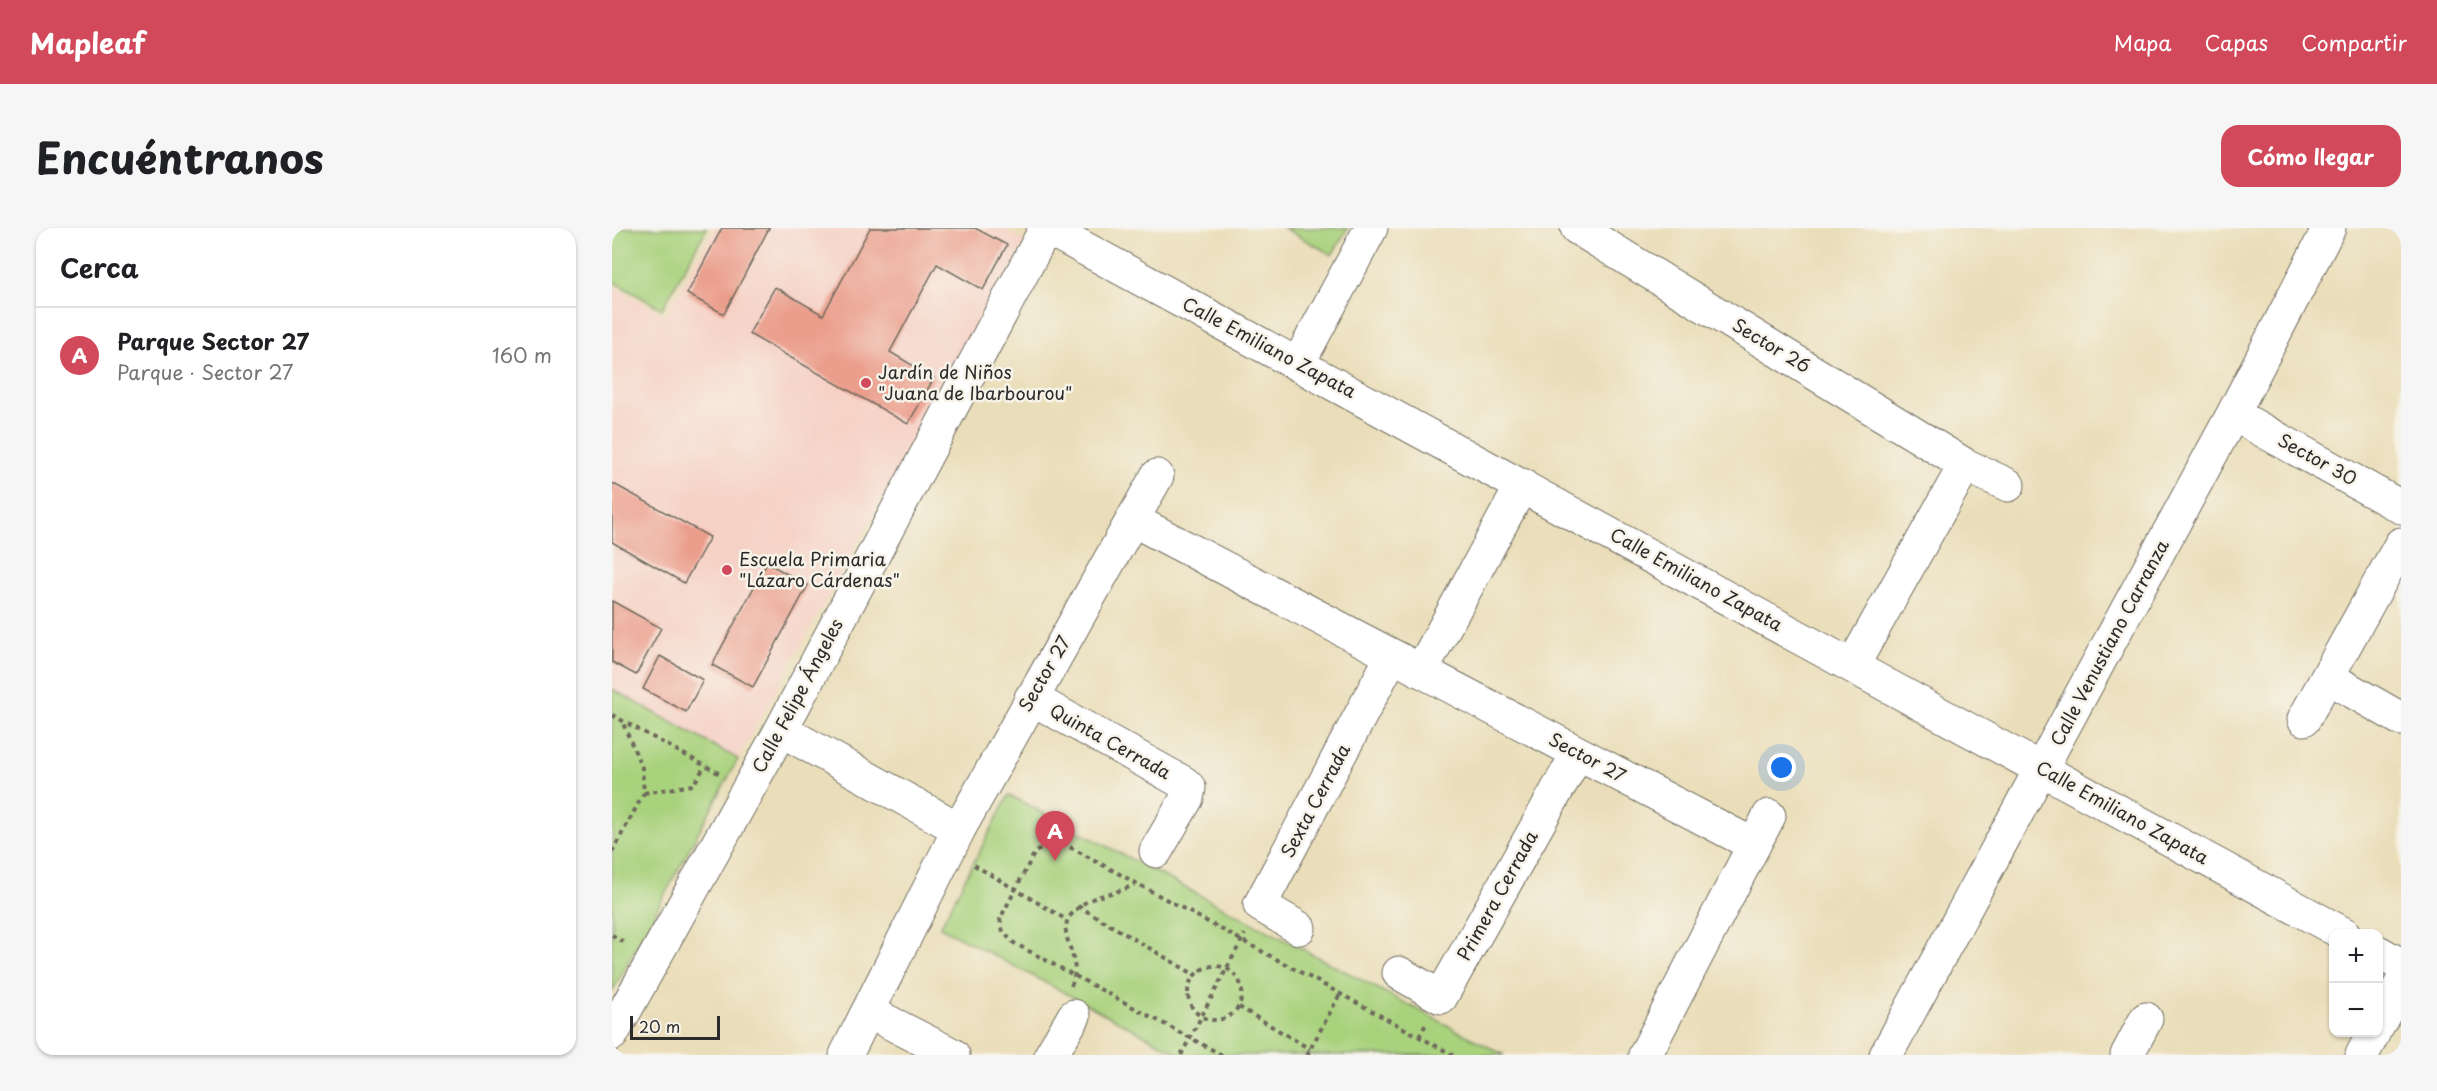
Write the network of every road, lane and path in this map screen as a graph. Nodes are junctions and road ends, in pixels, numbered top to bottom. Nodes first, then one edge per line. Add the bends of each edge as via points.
1 (1047, 228) edge
2 (1371, 228) edge
3 (1577, 228) edge
4 (2329, 228) edge
5 (1298, 364) junction
6 (2233, 414) junction
7 (1965, 465) junction
8 (1157, 476) dead end
9 (2007, 484) dead end
10 (1522, 486) junction
11 (2401, 507) edge
12 (1133, 520) junction
13 (2401, 544) edge
14 (1392, 656) junction
15 (1853, 665) junction
16 (1421, 671) junction
17 (2329, 678) junction
18 (1031, 698) junction
19 (612, 715) edge
20 (2304, 719) dead end
21 (2401, 719) edge
22 (621, 720) junction
23 (781, 730) junction
24 (1578, 753) junction
25 (705, 766) junction
26 (2042, 769) junction
27 (747, 789) junction
28 (644, 793) junction
29 (1769, 816) dead end
30 (954, 839) junction
31 (1754, 845) junction
32 (1156, 851) joint
33 (612, 852) edge
34 (1136, 884) junction
35 (1015, 889) junction
36 (1260, 905) junction
37 (1078, 906) junction
38 (1066, 920) junction
39 (1299, 928) dead end
40 (2337, 929) edge
41 (1242, 941) junction
42 (2383, 954) edge
43 (2401, 965) edge
44 (1227, 969) junction
45 (1399, 973) dead end
46 (1195, 975) junction
47 (1076, 976) junction
48 (2401, 984) edge
49 (1340, 994) junction
50 (1239, 1007) junction
51 (869, 1012) junction
52 (1074, 1016) joint
53 (1202, 1016) junction
54 (2383, 1018) edge
55 (2146, 1020) dead end
56 (612, 1034) edge
57 (2371, 1037) edge
58 (1190, 1038) junction
59 (1310, 1049) junction
60 (2131, 1054) edge
61 (846, 1055) edge
62 (953, 1055) edge
63 (1051, 1055) edge
64 (1181, 1055) edge
65 (1222, 1055) edge
66 (1307, 1055) edge
67 (1452, 1055) edge
68 (1645, 1055) edge
69 (1886, 1055) edge
70 (2362, 1055) edge

1 - 5 street, Calle Emiliano Zapata
1 - 23 street, Calle Felipe Ángeles
2 - 5 street
3 - 7 street, Sector 26
4 - 6 street, Calle Venustiano Carranza
5 - 10 street, Calle Emiliano Zapata
6 - 11 street, Sector 30
6 - 26 street, Calle Venustiano Carranza
7 - 9 street, Sector 26
7 - 15 street
8 - 12 street, Sector 27
10 - 15 street, Calle Emiliano Zapata
10 - 16 street
12 - 14 street, Sector 27
12 - 18 street, Sector 27
13 - 17 street
14 - 16 street, Sector 27
14 - 36 street, Sexta Cerrada
15 - 26 street, Calle Emiliano Zapata
16 - 24 street, Sector 27
17 - 20 street
17 - 21 street
18 - 30 street, Sector 27
18 - 32 street, Quinta Cerrada via 1189,788
19 - 22 path
22 - 25 path
22 - 28 path via 642,768
23 - 27 street, Calle Felipe Ángeles
23 - 30 street
24 - 31 street, Sector 27
24 - 45 street, Primera Cerrada via 1441,997
25 - 27 path
25 - 28 path via 693,785
26 - 40 street, Calle Emiliano Zapata
26 - 69 street, Calle Venustiano Carranza
27 - 56 street, Calle Felipe Ángeles
28 - 33 path
29 - 31 street
30 - 35 path
30 - 51 street, Sector 27
31 - 68 street
32 - 34 path
34 - 35 path via 1066,845 1052,844 1035,852
34 - 37 path via 1094,896
34 - 41 path
35 - 38 path
35 - 47 path via 1000,919 1003,932 1014,943
36 - 39 street
36 - 41 path
37 - 38 path
37 - 46 path
38 - 47 path via 1066,939 1075,959
41 - 44 path
41 - 49 path
42 - 43 street
44 - 46 path via 1210,966
44 - 50 path via 1243,989
44 - 53 path
46 - 53 path via 1188,991 1189,1000
47 - 52 path via 1068,993
47 - 58 path
48 - 54 street
49 - 59 path
49 - 67 path
50 - 53 path via 1226,1019
50 - 59 path
51 - 61 street, Sector 27
51 - 62 street
52 - 63 street
53 - 58 path
55 - 60 street
57 - 70 street
58 - 64 path
58 - 65 path
59 - 66 path

